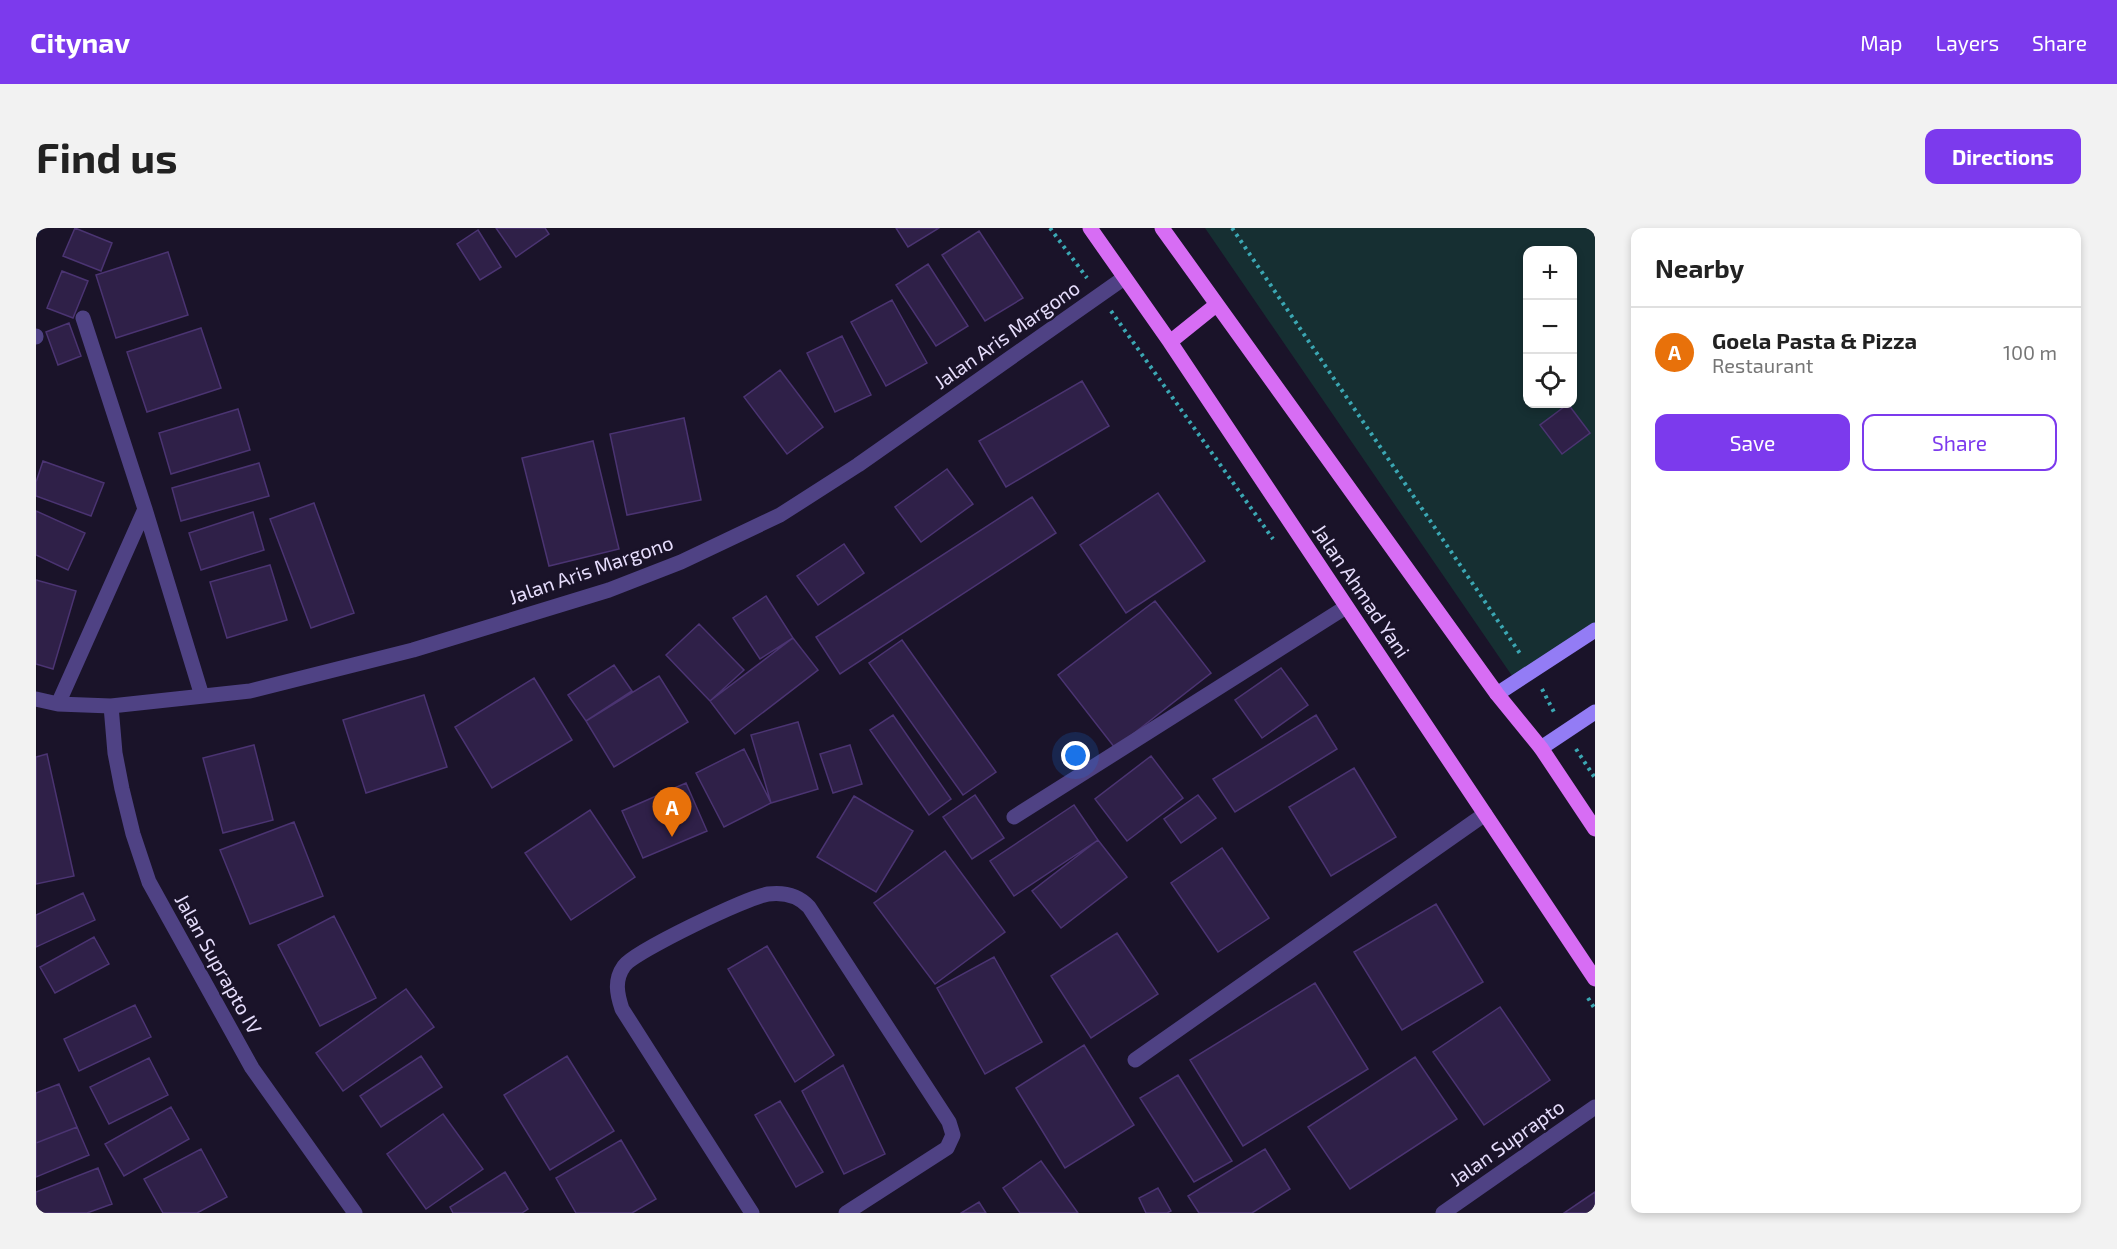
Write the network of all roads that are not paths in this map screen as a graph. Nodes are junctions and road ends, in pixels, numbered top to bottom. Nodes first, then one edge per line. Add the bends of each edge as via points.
1 (1090, 228) edge
2 (1162, 228) edge
3 (1124, 278) junction
4 (1216, 305) junction
5 (83, 318) dead end
6 (1170, 342) junction
7 (145, 509) junction
8 (1346, 607) junction
9 (1595, 630) edge
10 (1497, 694) junction
11 (202, 696) junction
12 (36, 699) edge
13 (58, 704) junction
14 (111, 706) junction
15 (1595, 712) edge
16 (1541, 748) junction
17 (1485, 814) junction
18 (1014, 817) dead end
19 (1595, 829) edge
20 (1595, 979) edge
21 (1135, 1060) dead end
22 (1595, 1107) edge
23 (355, 1213) edge
24 (752, 1213) edge
25 (846, 1213) edge
26 (1443, 1213) edge

1 - 3 main road, Jalan Ahmad Yani
2 - 4 main road
3 - 6 main road, Jalan Ahmad Yani
3 - 11 street, Jalan Aris Margono via 858,465 780,515 681,562 609,590 413,650 250,691
4 - 6 main road
4 - 10 main road
5 - 7 street
6 - 8 main road, Jalan Ahmad Yani
7 - 11 street
7 - 13 street
8 - 17 main road, Jalan Ahmad Yani
8 - 18 street
9 - 10 street
10 - 16 main road
11 - 14 street, Jalan Aris Margono
12 - 13 street, Jalan Aris Margono
13 - 14 street, Jalan Aris Margono
14 - 23 street, Jalan Suprapto IV via 122,789 149,882 252,1068
15 - 16 street
16 - 19 main road
17 - 20 main road, Jalan Ahmad Yani
17 - 21 street
22 - 26 street, Jalan Suprapto
24 - 25 street via 622,1009 617,984 625,964 642,951 751,898 779,893 795,896 809,908 949,1122 953,1135 947,1148

